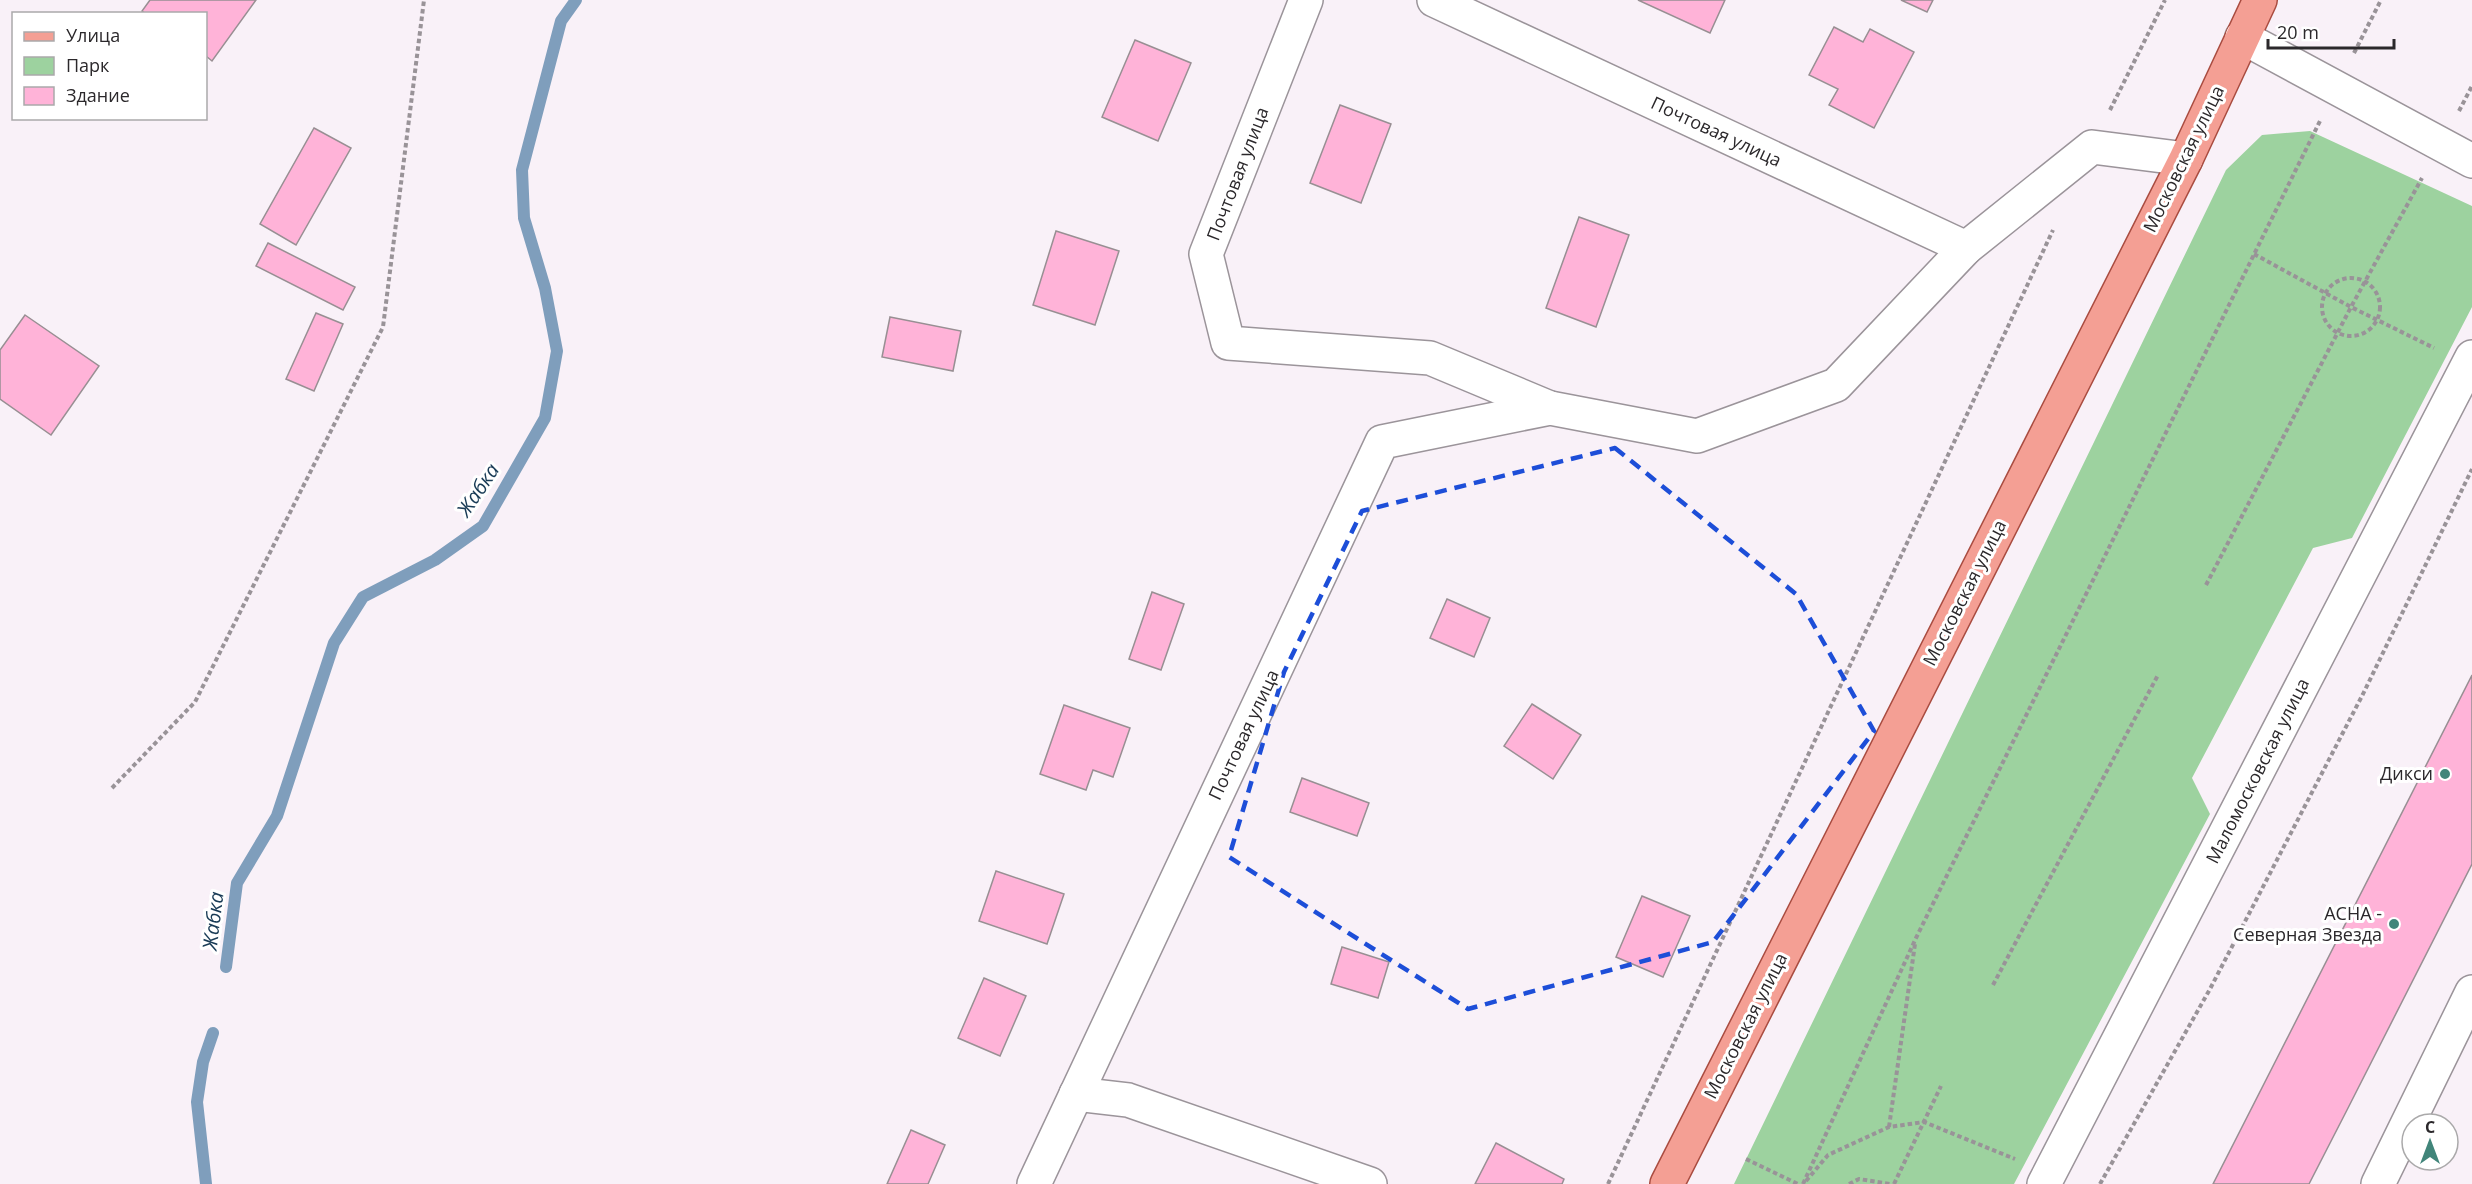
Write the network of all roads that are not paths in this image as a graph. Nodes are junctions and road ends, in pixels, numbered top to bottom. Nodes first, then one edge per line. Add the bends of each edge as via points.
1 (1306, 0) edge
2 (1434, 0) edge
3 (2260, 0) edge
4 (2242, 38) junction
5 (2186, 159) junction
6 (2472, 161) edge
7 (1966, 248) junction
8 (2470, 361) edge
9 (1550, 408) junction
10 (2472, 992) edge
11 (1076, 1094) junction
12 (2046, 1179) edge
13 (1034, 1184) edge
14 (1370, 1184) edge
15 (1667, 1184) edge
16 (2378, 1184) edge

1 - 9 street, Почтовая улица via 1206,254 1228,343 1430,358
2 - 7 street, Почтовая улица
3 - 4 main road, Московская улица
4 - 5 main road, Московская улица
4 - 6 street
5 - 7 street, Почтовая улица via 2092,147
5 - 15 main road, Московская улица
7 - 9 street, Почтовая улица via 1836,385 1697,436
8 - 12 street, Маломосковская улица
9 - 11 street, Почтовая улица via 1382,442
10 - 16 street
11 - 13 street, Почтовая улица
11 - 14 street via 1128,1100

